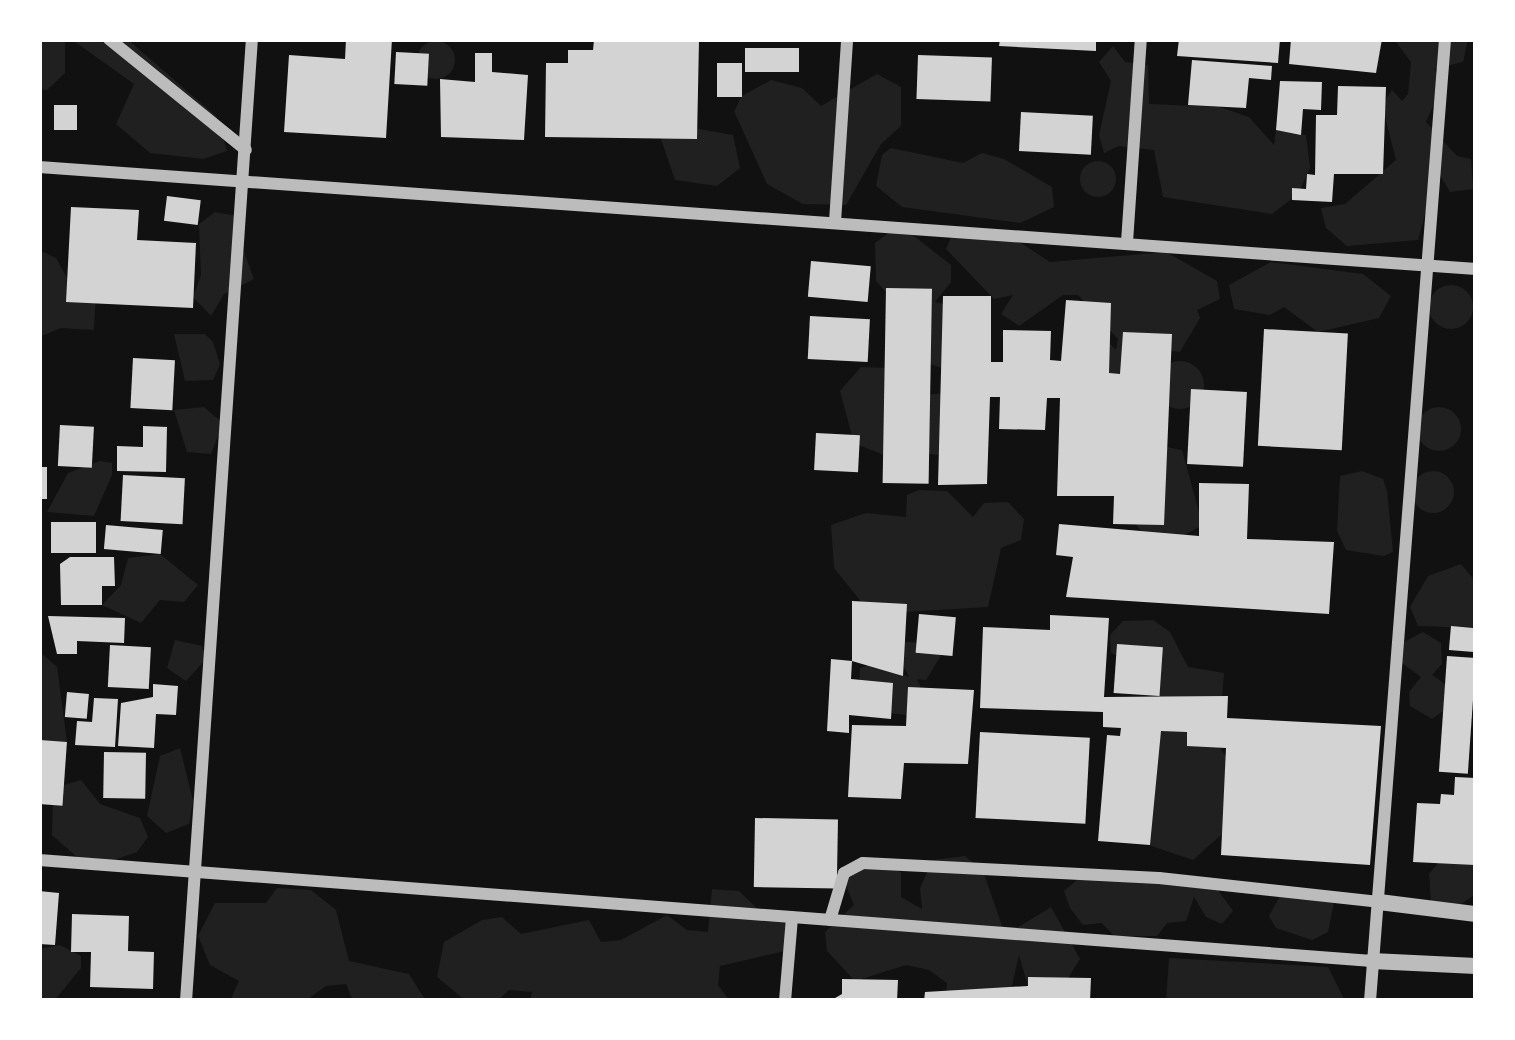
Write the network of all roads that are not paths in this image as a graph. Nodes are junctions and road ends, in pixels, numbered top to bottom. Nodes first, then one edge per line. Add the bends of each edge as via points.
1 (109, 39) edge
2 (252, 39) edge
3 (847, 39) edge
4 (1141, 39) edge
5 (1445, 39) edge
6 (246, 149) junction
7 (39, 167) edge
8 (244, 182) junction
9 (835, 221) junction
10 (1127, 242) junction
11 (1430, 265) junction
12 (1476, 269) edge
13 (39, 860) edge
14 (195, 876) junction
15 (1378, 902) junction
16 (1476, 914) edge
17 (792, 917) junction
18 (830, 920) junction
19 (1372, 961) junction
20 (1476, 965) edge
21 (186, 1001) edge
22 (785, 1001) edge
23 (1370, 1001) edge

1 - 6 street
2 - 6 street
3 - 9 street
4 - 10 street
5 - 11 street
6 - 8 street
7 - 8 street
8 - 9 street
8 - 14 street
9 - 10 street
10 - 11 street
11 - 12 street
11 - 15 street
13 - 14 street
14 - 17 street
14 - 21 street
15 - 16 street
15 - 18 street via 1159,878 863,863 844,873
15 - 19 street
17 - 18 street
17 - 22 street
18 - 19 street
19 - 20 street
19 - 23 street

